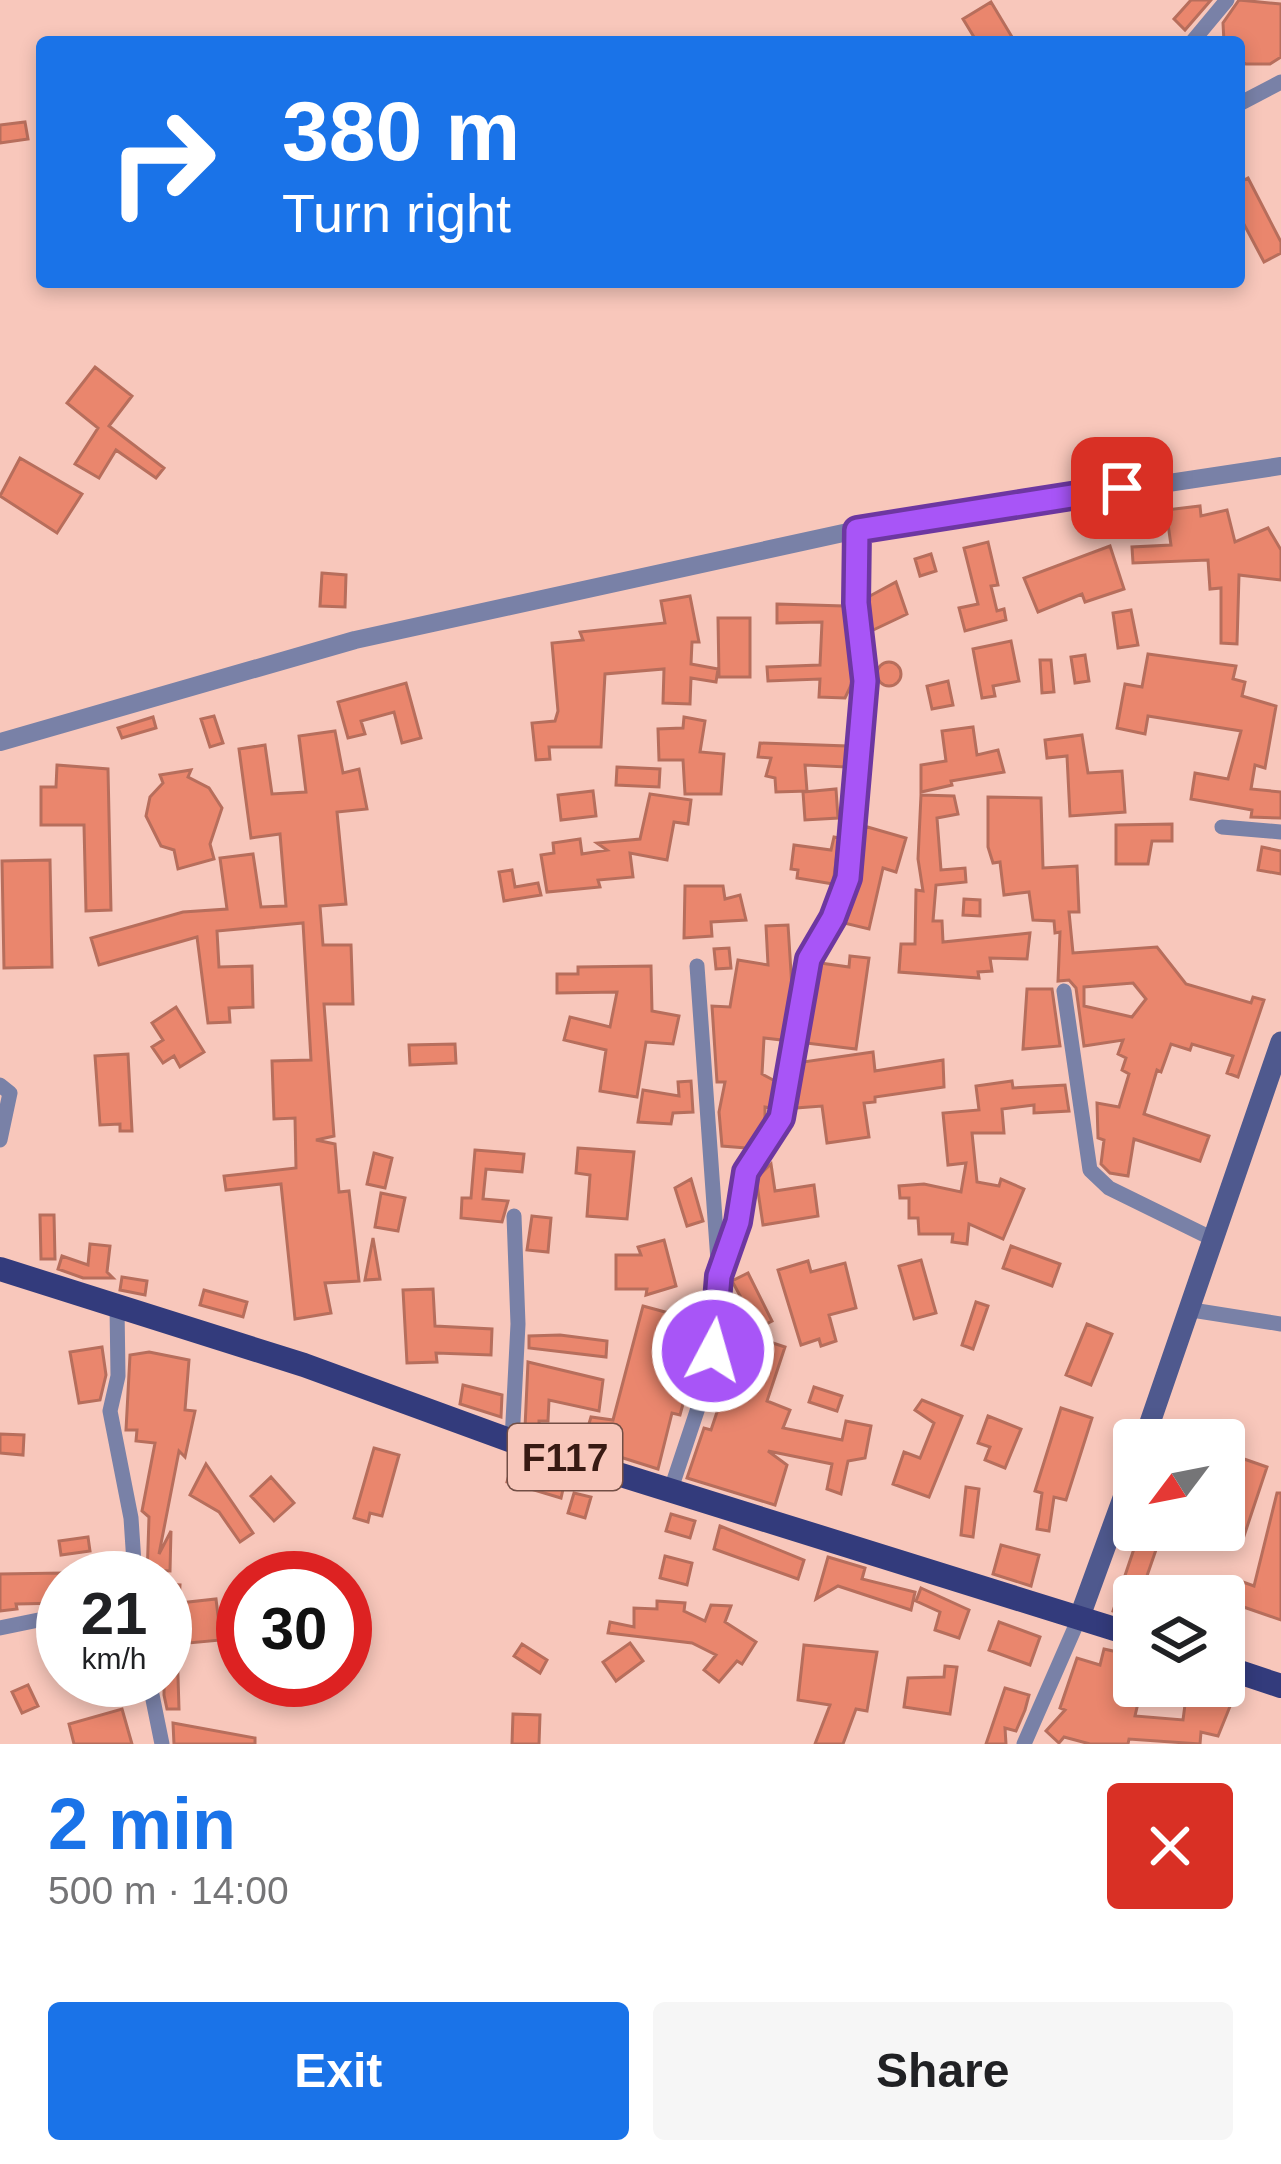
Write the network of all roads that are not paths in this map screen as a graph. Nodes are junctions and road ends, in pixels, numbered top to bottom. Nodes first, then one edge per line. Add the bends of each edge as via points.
1 (1227, 0) edge
2 (1197, 36) edge
3 (1281, 82) edge
4 (1245, 101) edge
5 (1281, 466) edge
6 (857, 530) junction
7 (0, 742) edge
8 (1222, 827) dead end
9 (1281, 832) edge
10 (697, 966) dead end
11 (1064, 991) dead end
12 (1281, 1042) edge
13 (0, 1085) edge
14 (0, 1140) edge
15 (514, 1216) dead end
16 (1215, 1240) junction
17 (0, 1270) edge
18 (719, 1276) junction
19 (117, 1306) junction
20 (1192, 1310) junction
21 (1281, 1324) edge
22 (1152, 1419) edge
23 (512, 1441) junction
24 (671, 1489) junction
25 (1113, 1526) edge
26 (133, 1551) edge
27 (1080, 1616) junction
28 (36, 1621) edge
29 (0, 1628) edge
30 (1113, 1628) edge
31 (1245, 1674) edge
32 (1281, 1686) edge
33 (154, 1707) edge
34 (162, 1744) edge
35 (1024, 1744) edge

1 - 2 street
3 - 4 street
5 - 6 street
6 - 7 street via 355,640
6 - 18 street via 865,681 848,878 809,959 781,1118 746,1172
8 - 9 street
10 - 18 street
11 - 16 street via 1090,1170 1108,1188
12 - 16 main road
13 - 14 street via 11,1104
15 - 23 street
16 - 20 main road
17 - 19 main road, F117
18 - 24 street via 713,1351
19 - 23 main road, F117
19 - 26 street via 110,1411
20 - 21 street
20 - 22 main road
23 - 24 main road, F117
24 - 27 main road, F117
25 - 27 main road
27 - 30 main road, F117
27 - 35 street
28 - 29 street
31 - 32 main road
33 - 34 street

